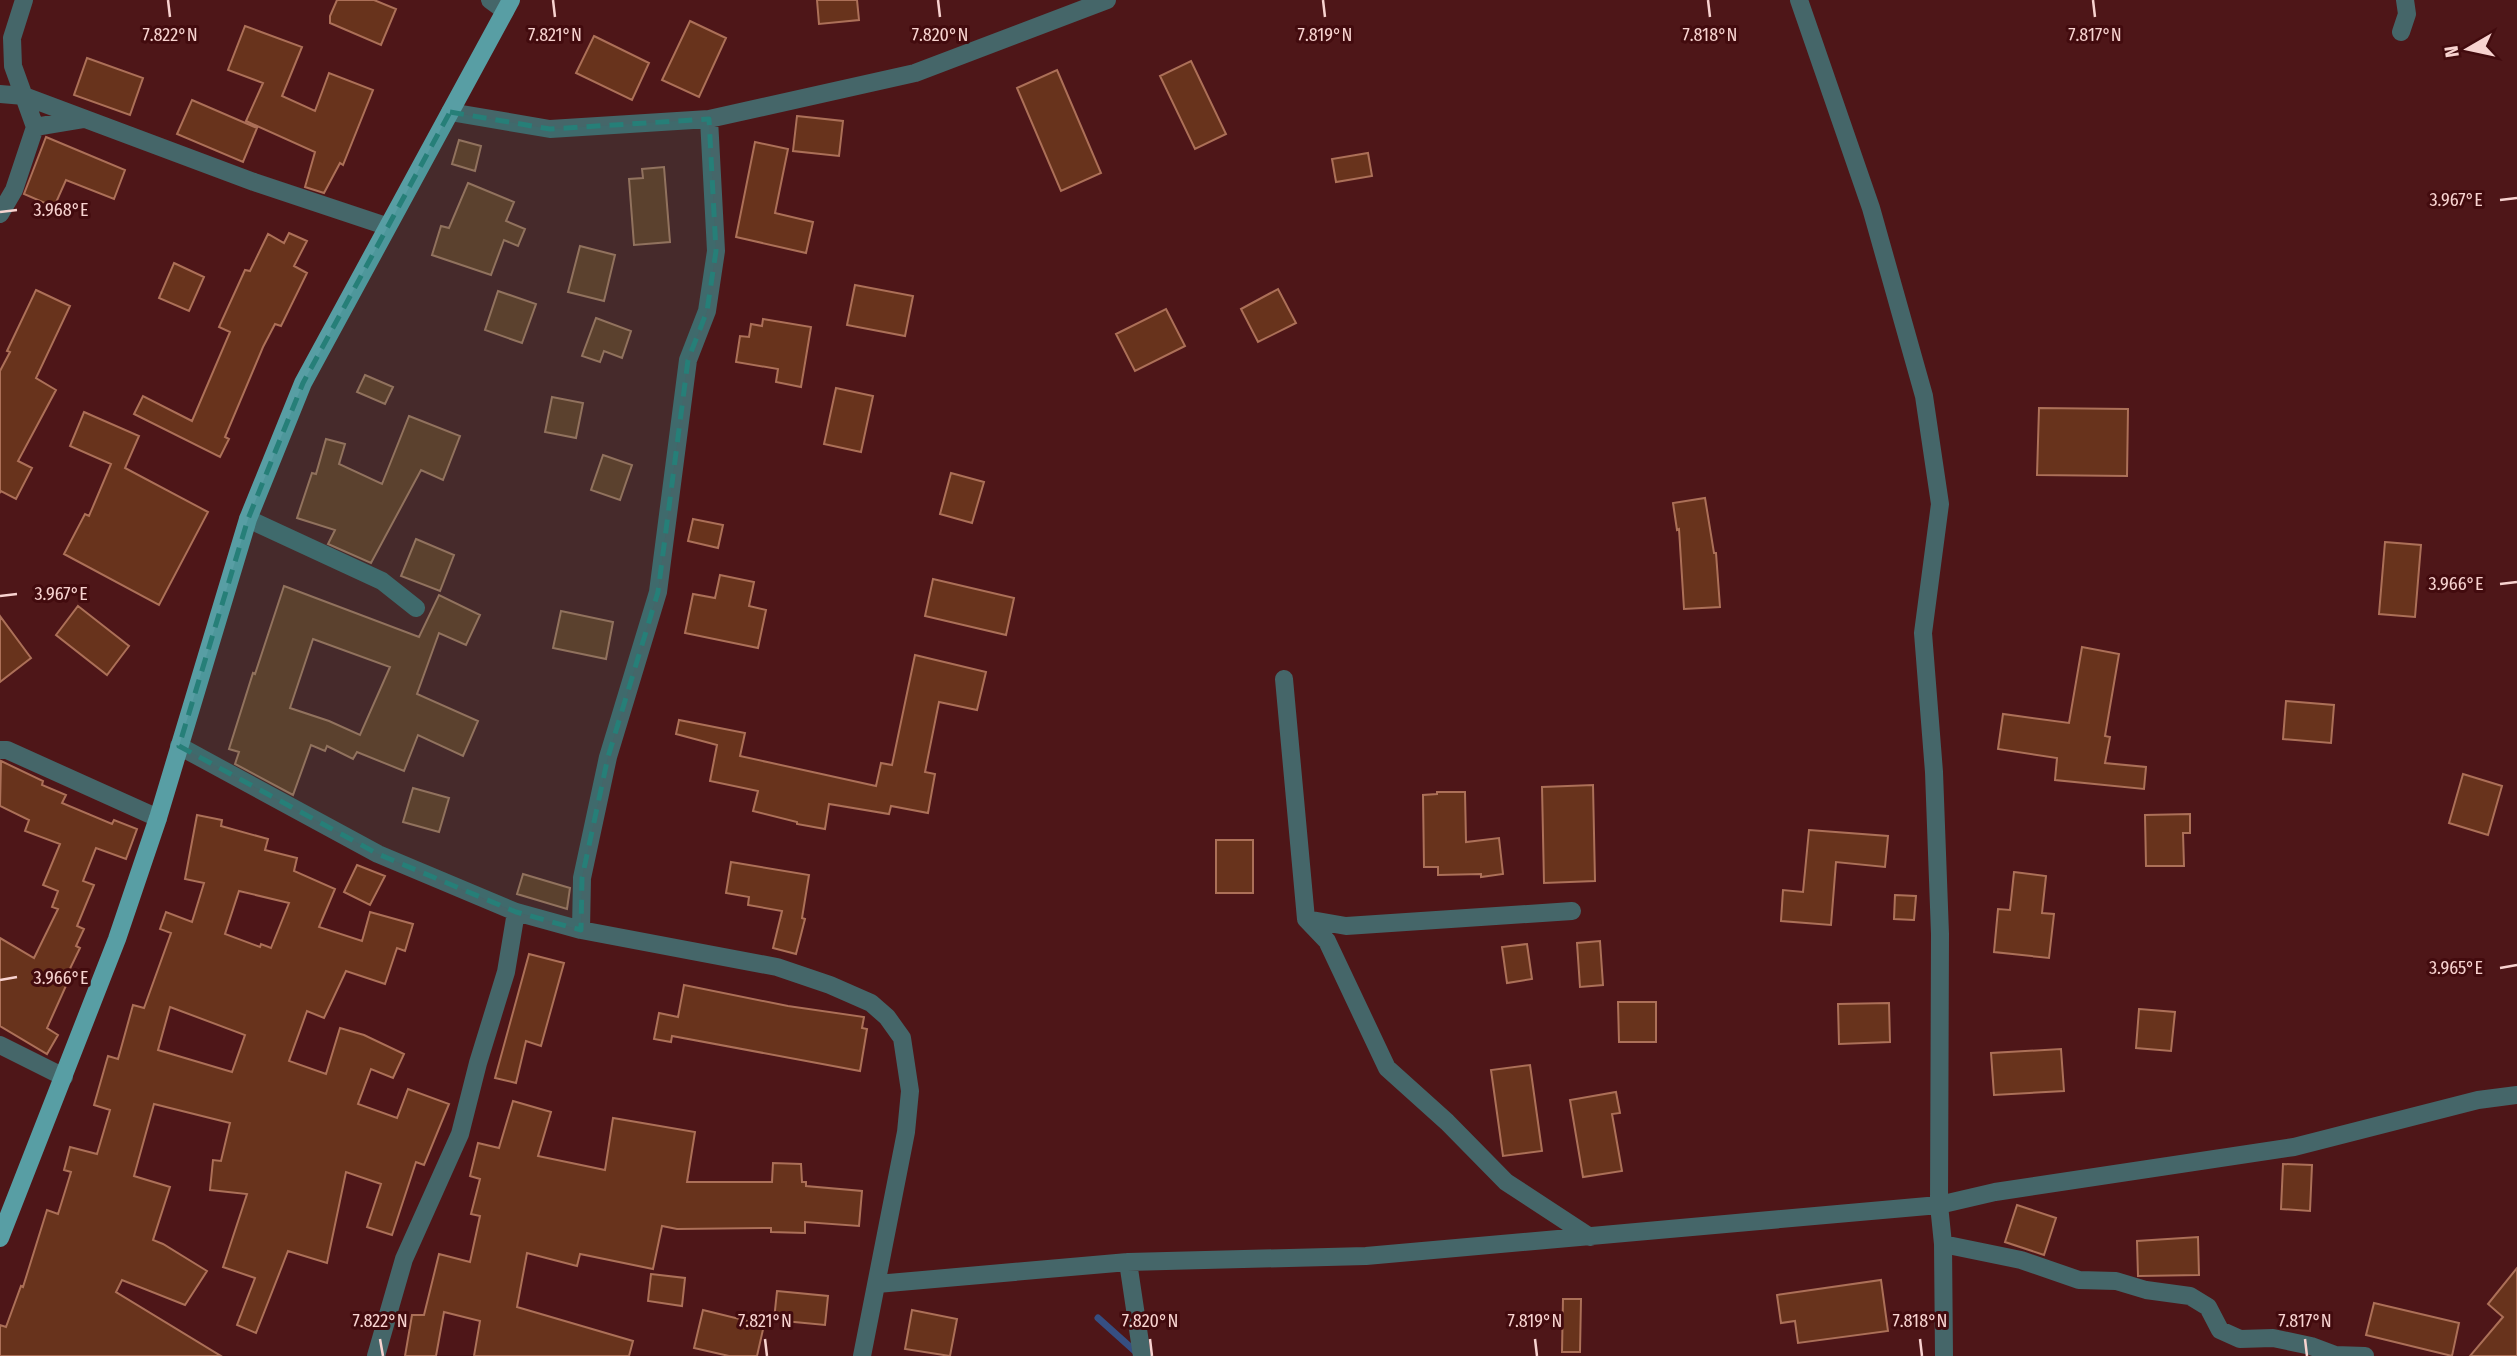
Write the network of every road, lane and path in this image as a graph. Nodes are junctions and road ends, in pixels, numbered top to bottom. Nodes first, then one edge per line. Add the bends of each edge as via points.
1 (24, 0) edge
2 (1107, 0) edge
3 (1799, 0) edge
4 (2405, 0) edge
5 (502, 4) edge
6 (2401, 32) dead end
7 (0, 94) edge
8 (24, 96) junction
9 (450, 112) junction
10 (86, 119) junction
11 (709, 119) junction
12 (35, 127) junction
13 (0, 215) edge
14 (386, 226) junction
15 (248, 519) junction
16 (416, 608) dead end
17 (1284, 679) dead end
18 (178, 746) junction
19 (0, 750) edge
20 (158, 818) junction
21 (1572, 911) dead end
22 (516, 912) junction
23 (1306, 919) junction
24 (581, 930) junction
25 (0, 1045) edge
26 (64, 1077) junction
27 (2517, 1095) edge
28 (1938, 1205) junction
29 (1590, 1237) junction
30 (0, 1238) edge
31 (1943, 1244) junction
32 (1128, 1262) junction
33 (877, 1284) junction
34 (376, 1356) edge
35 (862, 1356) edge
36 (1142, 1356) edge
37 (1944, 1356) edge
38 (2365, 1356) edge

1 - 8 street via 12,38 13,66
2 - 11 street via 915,73
3 - 28 street via 1871,208 1924,396 1940,504 1923,633 1940,934
4 - 6 street via 2407,14
5 - 9 main road
7 - 8 street
8 - 10 street
8 - 12 street
9 - 11 street via 550,129
9 - 14 main road
10 - 12 street
10 - 14 street
11 - 24 street via 716,251 709,299 688,360 658,592 608,757 582,878
12 - 13 street via 14,190
14 - 15 main road via 303,383
15 - 16 street via 382,581
15 - 18 main road
17 - 23 street
18 - 20 main road
18 - 22 street via 379,854
19 - 20 street
20 - 26 main road
21 - 23 street via 1346,926
22 - 24 street
22 - 34 street via 506,972 460,1134 404,1259
23 - 29 street via 1327,941 1387,1068 1506,1182
24 - 33 street via 777,967 871,1003 887,1017 902,1038 909,1091 906,1132
25 - 26 street
26 - 30 main road
27 - 28 street via 2478,1100 2294,1147 1995,1192
28 - 29 street
28 - 31 street
29 - 32 street via 1366,1256
31 - 37 street
31 - 38 street via 2021,1260 2079,1280 2116,1281 2190,1296 2207,1307 2220,1330 2240,1339 2273,1338 2335,1355
32 - 33 street
32 - 36 street
33 - 35 street

